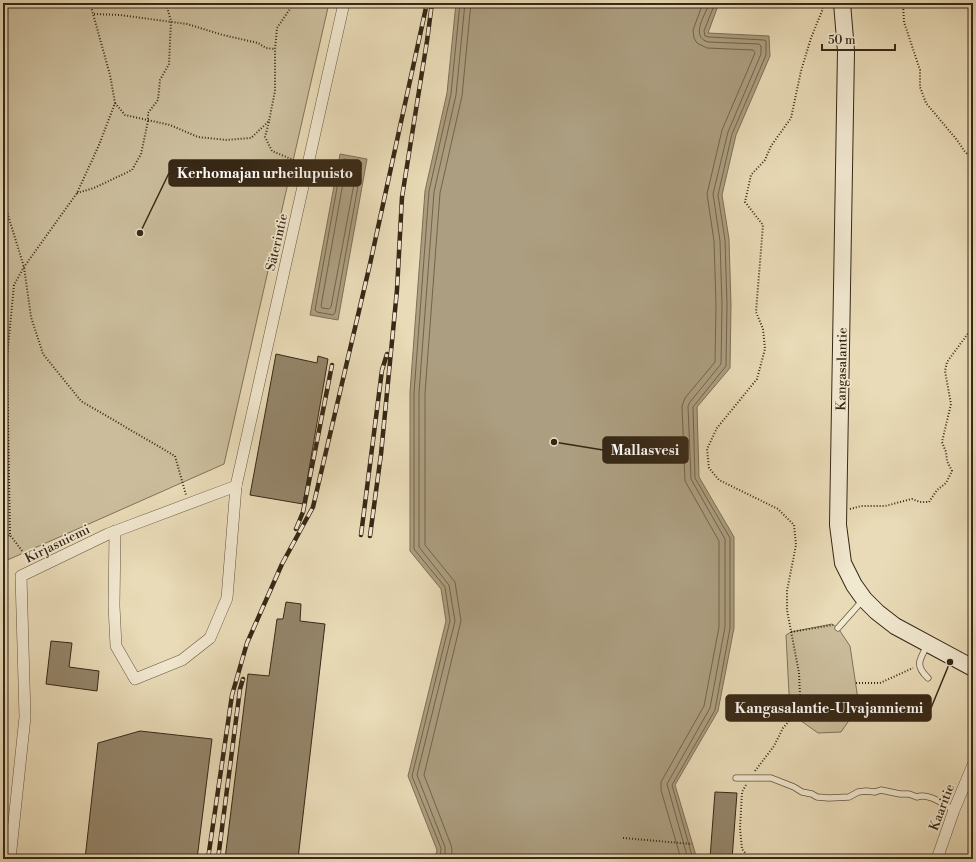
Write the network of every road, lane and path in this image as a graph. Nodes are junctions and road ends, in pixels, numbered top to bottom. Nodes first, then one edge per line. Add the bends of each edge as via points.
1 (90, 3) edge
2 (168, 3) edge
3 (294, 3) edge
4 (344, 3) edge
5 (823, 3) edge
6 (842, 3) edge
7 (902, 3) edge
8 (94, 14) junction
9 (172, 21) junction
10 (275, 49) junction
11 (114, 103) junction
12 (148, 121) junction
13 (269, 121) junction
14 (973, 159) edge
15 (307, 167) junction
16 (77, 193) junction
17 (3, 199) edge
18 (973, 266) edge
19 (24, 267) junction
20 (973, 280) edge
21 (973, 321) edge
22 (7, 358) junction
23 (3, 362) edge
24 (236, 486) junction
25 (189, 504) junction
26 (838, 513) junction
27 (115, 531) junction
28 (10, 536) junction
29 (3, 538) edge
30 (36, 569) junction
31 (864, 599) junction
32 (838, 628) joint
33 (791, 632) junction
34 (928, 644) junction
35 (919, 666) junction
36 (973, 668) edge
37 (928, 678) dead end
38 (856, 683) dead end
39 (972, 773) edge
40 (736, 778) dead end
41 (751, 778) junction
42 (954, 810) junction
43 (623, 838) dead end
44 (692, 844) dead end
45 (10, 859) edge
46 (750, 859) edge
47 (937, 859) edge

1 - 8 path
2 - 9 path via 167,8
3 - 10 path via 277,28
4 - 15 street, Säterintie
5 - 33 path via 801,71 791,118 771,146 765,160 751,175 745,202 763,225 756,312 763,329 765,349 757,379 717,428 707,449 709,468 719,480 778,509 794,525 796,544 787,591
6 - 26 main road, Kangasalantie via 846,51
7 - 14 path via 904,22 920,70 920,87 926,103
8 - 9 path
8 - 11 path via 110,75
9 - 10 path
9 - 12 path via 169,64 160,80 158,100 148,113
10 - 13 path via 275,91
11 - 12 path via 125,115
11 - 16 path via 99,145
12 - 13 path via 198,137 227,140 252,138
12 - 16 path via 141,154 132,170
13 - 15 path via 265,138 272,151
15 - 24 street, Säterintie
16 - 19 path
17 - 19 path
18 - 20 path
19 - 22 path via 14,285
19 - 25 path via 31,317 43,354 81,401 175,456
21 - 26 path via 972,328 947,362 945,371 951,404 942,442 952,471 946,483 937,490 929,502 912,499 885,506 861,506
22 - 23 path
22 - 28 path
24 - 25 street, Kirjasniemi
24 - 27 street, Säterintie via 227,598 210,638 182,660 135,679 116,646
25 - 27 street, Kirjasniemi
26 - 31 main road, Kangasalantie via 843,563
27 - 30 street, Kirjasniemi
28 - 29 path
28 - 30 path
30 - 45 street, Kirjasniemi via 21,576 25,717
31 - 32 lane
31 - 34 main road, Kangasalantie via 895,626
32 - 33 path via 832,624
33 - 41 path via 800,695 797,712 783,728 774,746
34 - 35 lane
34 - 36 main road, Kangasalantie
35 - 37 lane
35 - 38 path via 880,683
39 - 42 street, Kaaritie
40 - 41 lane
41 - 42 lane via 771,778 817,797 849,797 858,792 881,790 917,797 921,795 933,798
41 - 46 path via 742,792 740,828 742,849
42 - 47 street, Kaaritie
43 - 44 path

